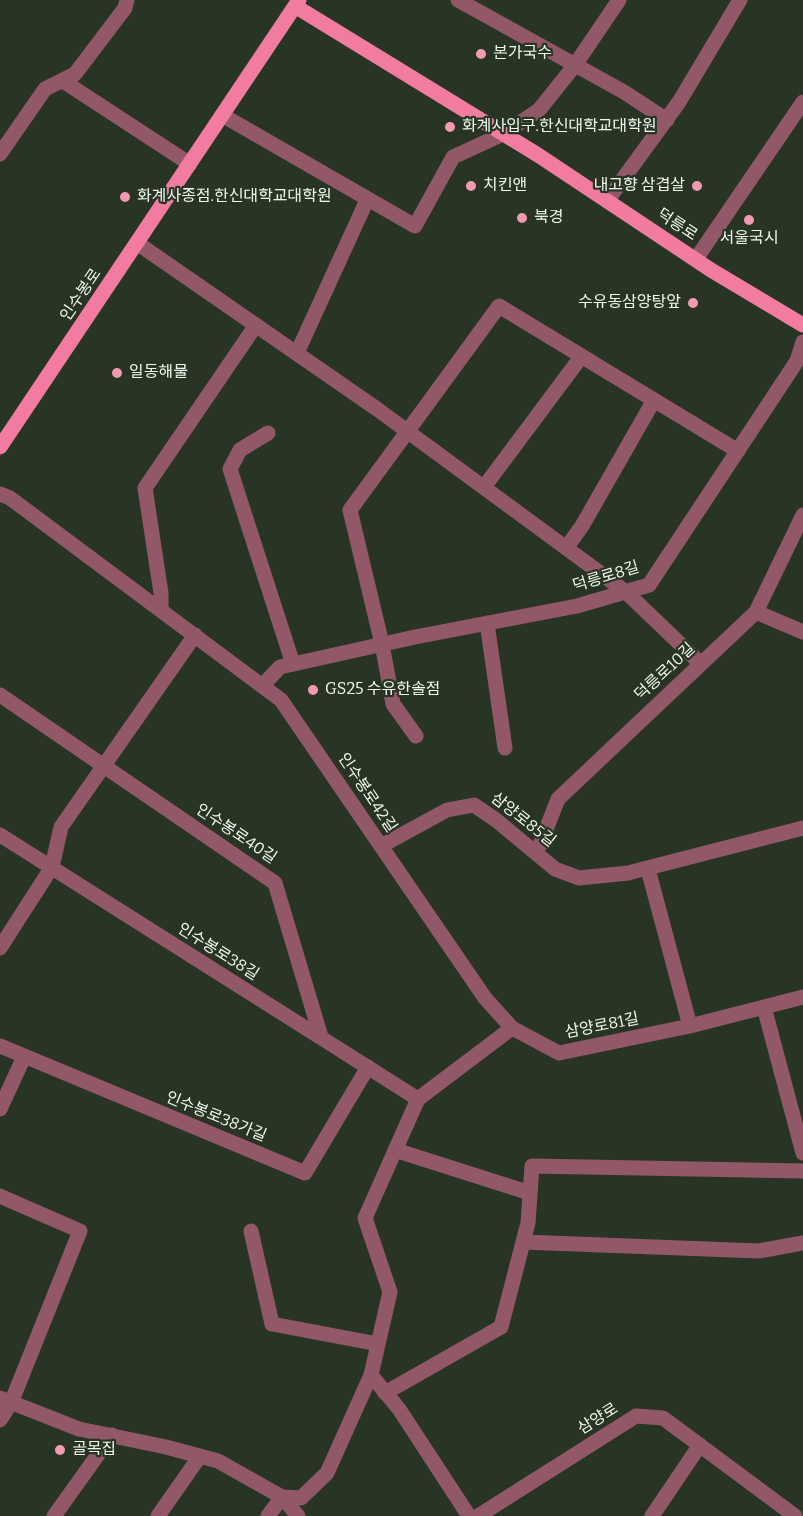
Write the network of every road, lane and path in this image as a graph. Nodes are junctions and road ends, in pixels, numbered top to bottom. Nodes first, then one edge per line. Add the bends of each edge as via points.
1 (127, 0) edge
2 (458, 0) edge
3 (619, 0) edge
4 (740, 0) edge
5 (293, 2) edge
6 (481, 5) edge
7 (574, 65) junction
8 (63, 81) junction
9 (803, 102) edge
10 (222, 115) junction
11 (667, 120) junction
12 (503, 134) junction
13 (0, 154) edge
14 (190, 164) junction
15 (367, 200) junction
16 (607, 201) junction
17 (137, 243) junction
18 (696, 259) junction
19 (256, 325) junction
20 (803, 325) edge
21 (803, 342) edge
22 (297, 353) junction
23 (581, 357) junction
24 (654, 400) junction
25 (407, 431) junction
26 (268, 433) dead end
27 (0, 447) edge
28 (738, 451) junction
29 (484, 487) junction
30 (0, 494) edge
31 (803, 515) edge
32 (566, 548) junction
33 (626, 591) junction
34 (160, 610) junction
35 (756, 612) junction
36 (487, 623) junction
37 (803, 632) edge
38 (195, 635) junction
39 (382, 644) junction
40 (293, 664) junction
41 (701, 664) junction
42 (262, 686) junction
43 (0, 695) edge
44 (416, 736) dead end
45 (505, 748) dead end
46 (104, 765) junction
47 (803, 828) edge
48 (0, 835) edge
49 (540, 845) dead end
50 (381, 846) junction
51 (51, 867) junction
52 (648, 869) junction
53 (0, 948) edge
54 (803, 997) edge
55 (764, 1007) junction
56 (690, 1026) junction
57 (512, 1028) junction
58 (321, 1037) junction
59 (0, 1046) edge
60 (24, 1057) junction
61 (368, 1068) junction
62 (418, 1099) junction
63 (0, 1109) edge
64 (799, 1119) edge
65 (395, 1150) junction
66 (803, 1153) edge
67 (803, 1171) edge
68 (530, 1193) junction
69 (0, 1196) edge
70 (251, 1231) dead end
71 (523, 1242) junction
72 (803, 1243) edge
73 (378, 1344) junction
74 (371, 1375) junction
75 (385, 1393) junction
76 (6, 1401) edge
77 (0, 1420) edge
78 (111, 1435) junction
79 (700, 1445) junction
80 (200, 1456) junction
81 (282, 1497) junction
82 (54, 1516) edge
83 (158, 1516) edge
84 (268, 1516) edge
85 (298, 1516) edge
86 (469, 1516) edge
87 (478, 1516) edge
88 (652, 1516) edge
89 (795, 1516) edge

1 - 8 street via 75,74
2 - 6 street
3 - 7 street
4 - 11 street
5 - 10 main road, 인수봉로
5 - 12 main road, 덕릉로
6 - 7 street
7 - 11 street
7 - 12 street via 539,110
8 - 13 street via 45,89
8 - 14 street
9 - 18 street
10 - 14 main road, 인수봉로
10 - 15 street
11 - 16 street
12 - 15 street via 453,157 415,226
12 - 16 main road, 덕릉로
14 - 17 main road, 인수봉로
15 - 22 street
16 - 18 main road, 덕릉로
17 - 19 street
17 - 27 main road, 인수봉로
18 - 20 main road, 덕릉로
19 - 22 street
19 - 34 street via 145,488 161,593
21 - 28 street, 덕릉로8길 via 797,361
22 - 25 street
23 - 24 street
23 - 25 street via 499,306
23 - 29 street
24 - 28 street
24 - 32 street
25 - 29 street
25 - 39 street via 350,510
26 - 40 street via 240,450 230,469
28 - 33 street, 덕릉로8길 via 649,585
29 - 32 street
30 - 34 street, 인수봉로42길
31 - 35 street, 덕릉로10길
32 - 33 street
33 - 36 street, 덕릉로8길 via 577,606
33 - 41 street
34 - 38 street, 인수봉로42길
35 - 37 street
35 - 41 street, 덕릉로10길
36 - 39 street, 덕릉로8길
36 - 45 street
38 - 42 street, 인수봉로42길
38 - 46 street
39 - 40 street, 덕릉로8길
39 - 44 street via 393,704
40 - 42 street, 덕릉로8길 via 280,667
41 - 49 street, 덕릉로10길 via 558,799
42 - 50 street, 인수봉로42길 via 281,700
43 - 46 street, 인수봉로40길
46 - 51 street via 61,827
46 - 58 street, 인수봉로40길 via 275,883
47 - 52 street, 삼양로85길
48 - 51 street, 인수봉로38길
50 - 52 street, 삼양로85길 via 447,810 474,805 555,869 579,878
50 - 57 street, 인수봉로42길 via 485,998
51 - 53 street
51 - 58 street, 인수봉로38길
52 - 56 street
54 - 55 street, 삼양로81길
55 - 56 street, 삼양로81길
55 - 64 street
56 - 57 street, 삼양로81길 via 559,1053
57 - 62 street
58 - 61 street, 인수봉로38길
59 - 60 street, 인수봉로38가길
60 - 61 street, 인수봉로38가길 via 305,1173
60 - 63 street
61 - 62 street, 인수봉로38길
62 - 65 street
64 - 66 street
65 - 68 street
65 - 73 street via 365,1218 390,1292
67 - 68 street via 532,1166
68 - 71 street
69 - 76 street via 80,1231
70 - 73 street via 272,1324
71 - 72 street via 759,1251
71 - 75 street via 501,1327
73 - 74 street
74 - 75 street
74 - 81 street via 327,1473 301,1498
75 - 86 street
76 - 77 street
76 - 78 street via 79,1429
78 - 80 street
78 - 82 street
79 - 87 street, 삼양로 via 663,1418 636,1416
79 - 88 street
79 - 89 street, 삼양로
80 - 81 street via 218,1461
80 - 83 street
81 - 84 street
81 - 85 street

